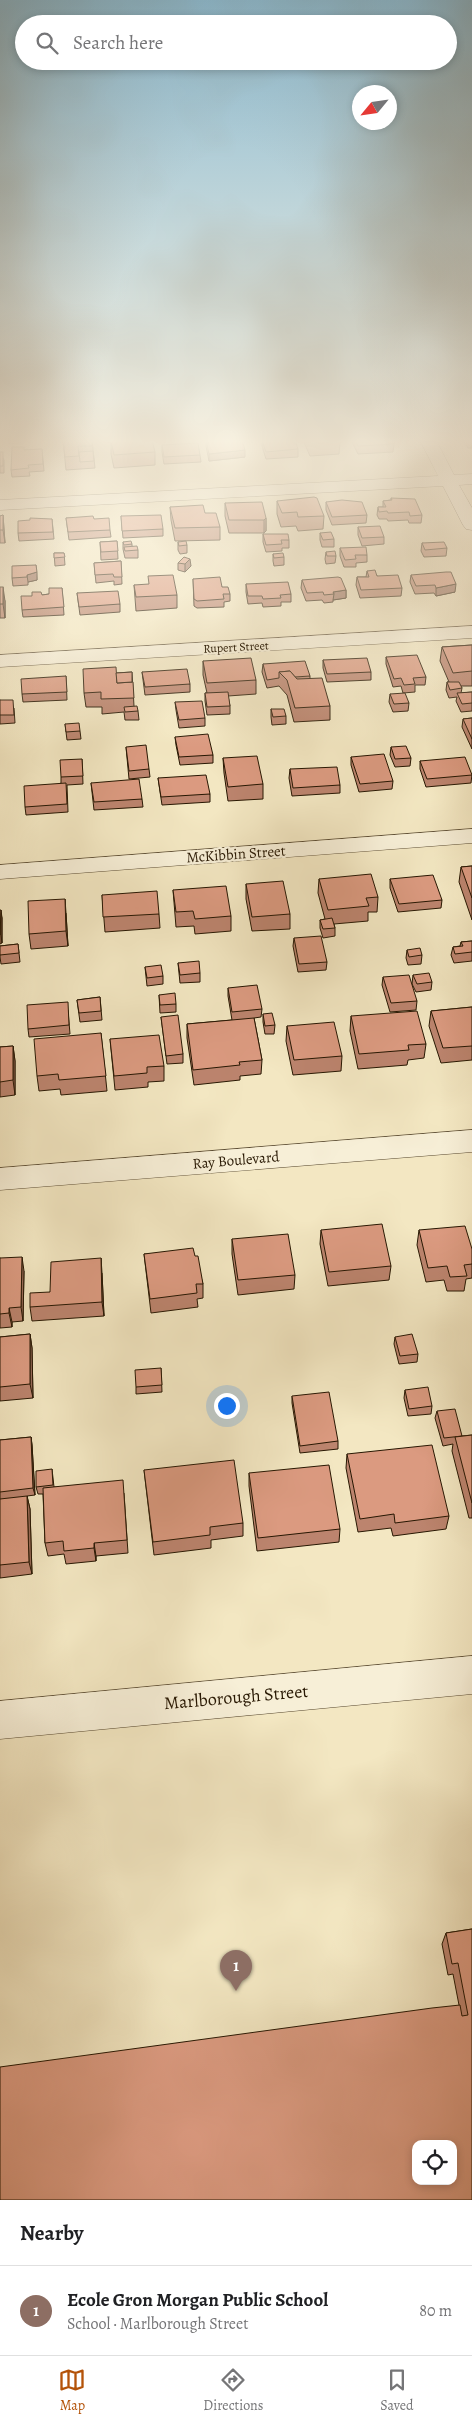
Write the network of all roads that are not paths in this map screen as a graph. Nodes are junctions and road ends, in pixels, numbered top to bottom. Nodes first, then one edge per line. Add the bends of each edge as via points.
1 (472, 632) edge
2 (0, 661) edge
3 (472, 836) edge
4 (0, 872) edge
5 (472, 1141) edge
6 (0, 1179) edge
7 (472, 1675) edge
8 (0, 1720) edge

1 - 2 street, Rupert Street
3 - 4 street, McKibbin Street
5 - 6 street, Ray Boulevard
7 - 8 street, Marlborough Street

